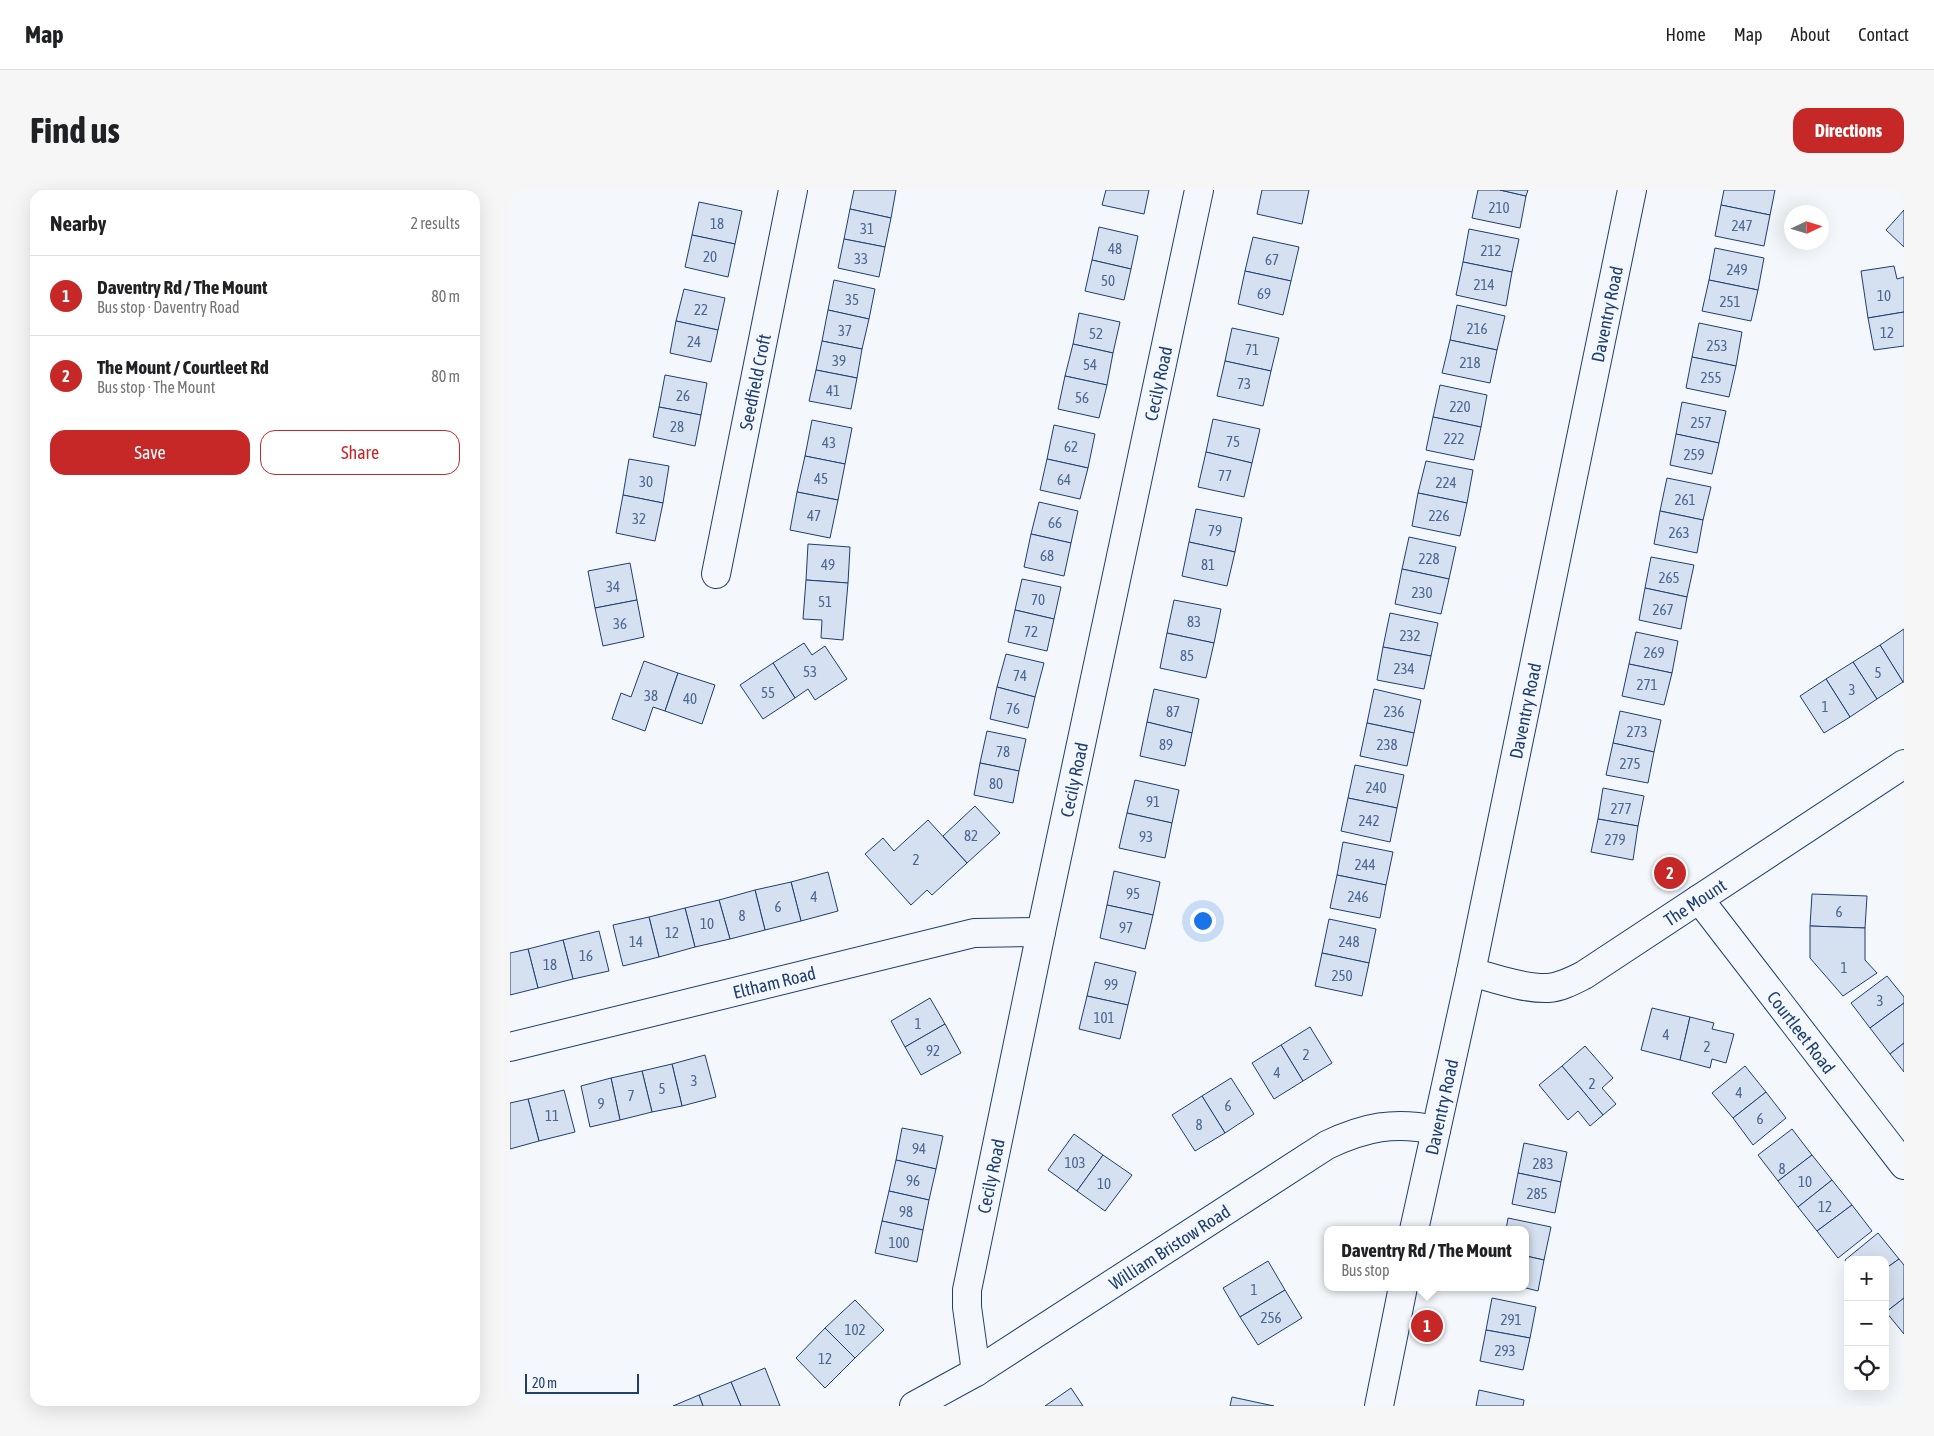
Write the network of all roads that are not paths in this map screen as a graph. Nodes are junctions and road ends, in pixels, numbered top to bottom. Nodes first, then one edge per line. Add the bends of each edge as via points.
1 (793, 190) edge
2 (1199, 190) edge
3 (1632, 190) edge
4 (716, 574) dead end
5 (1904, 764) edge
6 (1699, 899) junction
7 (1041, 932) junction
8 (1471, 972) junction
9 (510, 1047) edge
10 (1436, 1130) junction
11 (1904, 1165) edge
12 (1415, 1226) edge
13 (1402, 1291) edge
14 (976, 1372) junction
15 (920, 1404) edge
16 (1379, 1406) edge

1 - 4 street, Seedfield Croft
2 - 7 street, Cecily Road
3 - 8 street, Daventry Road
5 - 6 street, The Mount
6 - 8 street, The Mount via 1584,975 1564,984 1538,988
6 - 11 street, Courtleet Road
7 - 9 street, Eltham Road via 974,933
7 - 14 street, Cecily Road via 968,1290 967,1307
8 - 10 street, Daventry Road
10 - 12 street, Daventry Road
10 - 14 street, William Bristow Road via 1404,1126 1364,1129 1327,1145
13 - 16 street
14 - 15 street, William Bristow Road

